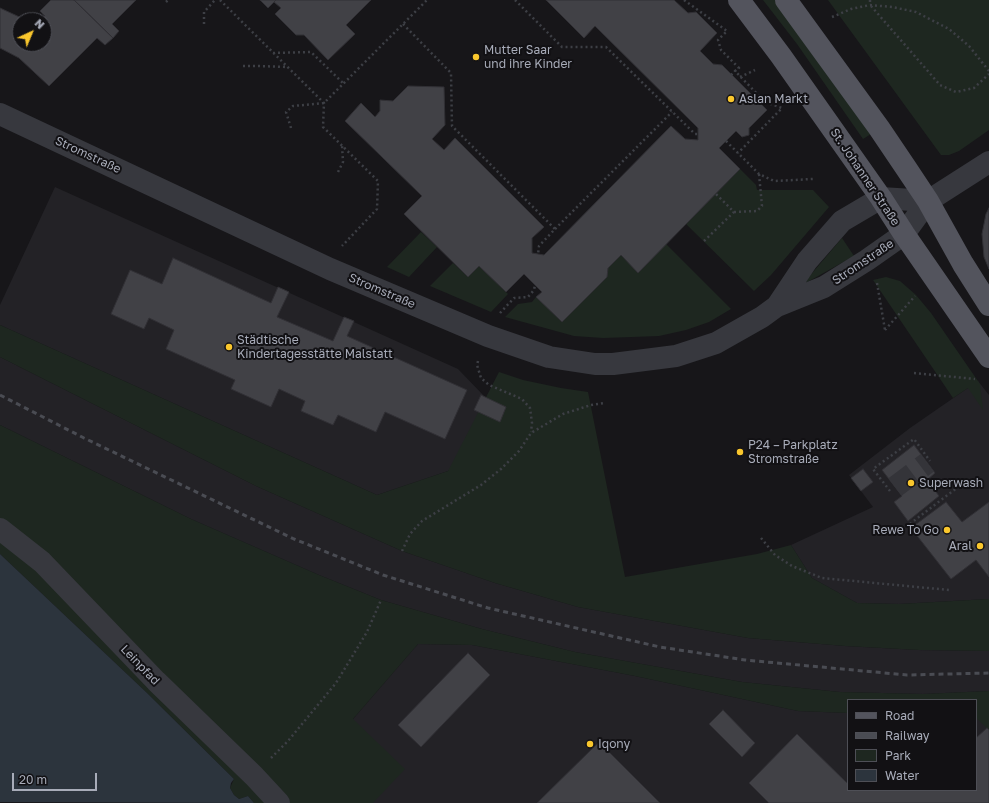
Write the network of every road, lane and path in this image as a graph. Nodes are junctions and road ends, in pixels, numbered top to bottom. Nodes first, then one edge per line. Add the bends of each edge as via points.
1 (215, 0) edge
2 (220, 0) edge
3 (427, 0) edge
4 (515, 0) edge
5 (684, 0) edge
6 (739, 0) edge
7 (786, 0) edge
8 (870, 0) edge
9 (870, 5) junction
10 (832, 17) dead end
11 (204, 24) dead end
12 (403, 24) junction
13 (273, 52) junction
14 (243, 66) dead end
15 (287, 67) junction
16 (755, 70) dead end
17 (989, 71) edge
18 (735, 72) junction
19 (989, 74) edge
20 (731, 75) dead end
21 (740, 77) junction
22 (344, 84) junction
23 (765, 102) junction
24 (324, 103) junction
25 (762, 105) dead end
26 (672, 112) junction
27 (0, 114) edge
28 (291, 128) dead end
29 (698, 134) dead end
30 (726, 141) dead end
31 (342, 145) junction
32 (738, 154) junction
33 (989, 162) edge
34 (338, 172) dead end
35 (759, 174) junction
36 (813, 179) dead end
37 (716, 194) dead end
38 (881, 198) junction
39 (928, 201) junction
40 (734, 212) junction
41 (556, 229) junction
42 (904, 234) junction
43 (704, 241) dead end
44 (340, 248) dead end
45 (538, 254) dead end
46 (877, 282) dead end
47 (535, 285) dead end
48 (919, 292) dead end
49 (989, 305) edge
50 (777, 306) junction
51 (498, 315) dead end
52 (989, 357) edge
53 (480, 358) dead end
54 (914, 373) dead end
55 (976, 379) dead end
56 (604, 403) dead end
57 (531, 433) junction
58 (930, 461) dead end
59 (958, 486) dead end
60 (890, 491) dead end
61 (0, 529) edge
62 (902, 530) dead end
63 (761, 538) dead end
64 (402, 552) dead end
65 (949, 590) dead end
66 (381, 600) dead end
67 (254, 776) junction
68 (279, 803) edge

1 - 11 path via 204,12
2 - 13 path
3 - 12 path
4 - 26 path via 562,47 606,47
5 - 18 path via 727,31 718,40 721,50 739,68
6 - 38 main road, St. Johanner Straße
7 - 39 main road via 879,128
8 - 9 path
9 - 10 path
9 - 17 path via 916,12 949,29 970,46
9 - 19 path via 940,85 956,92 974,88
12 - 22 path
12 - 41 path via 451,73 452,126
13 - 15 path
13 - 22 path via 311,52
14 - 15 path
15 - 24 path
16 - 21 path
18 - 20 path
18 - 21 path
21 - 23 path
22 - 24 path
23 - 25 path
23 - 32 path via 782,108
24 - 28 path via 293,106 286,112
24 - 31 path via 323,127
26 - 29 path
26 - 41 path
27 - 50 street, Stromstraße via 330,269 488,336 550,357 613,364 676,356 716,344
30 - 32 path
31 - 34 path via 343,162
31 - 44 path via 378,181 377,209
32 - 35 path
33 - 39 street
35 - 36 path via 774,181
35 - 40 path via 762,206 757,211
37 - 40 path
38 - 39 street
38 - 42 main road, St. Johanner Straße
38 - 50 street, Stromstraße via 836,227 807,261
39 - 42 street, Stromstraße
39 - 49 main road
40 - 43 path
41 - 45 path via 539,246
42 - 50 street, Stromstraße via 824,287
42 - 52 main road, St. Johanner Straße
46 - 48 path via 885,330
47 - 51 path via 528,297 514,298
53 - 57 path via 477,365 481,378 489,385 522,399 530,408
54 - 55 path
56 - 57 path via 563,414
57 - 64 path via 501,469 481,485 422,522 410,534
58 - 60 path via 914,439 873,470
59 - 62 path
61 - 67 street, Leinpfad via 42,562 156,681
63 - 65 path via 775,555 792,566 822,578
66 - 67 path via 367,632 336,683 288,741
67 - 68 street, Leinpfad

